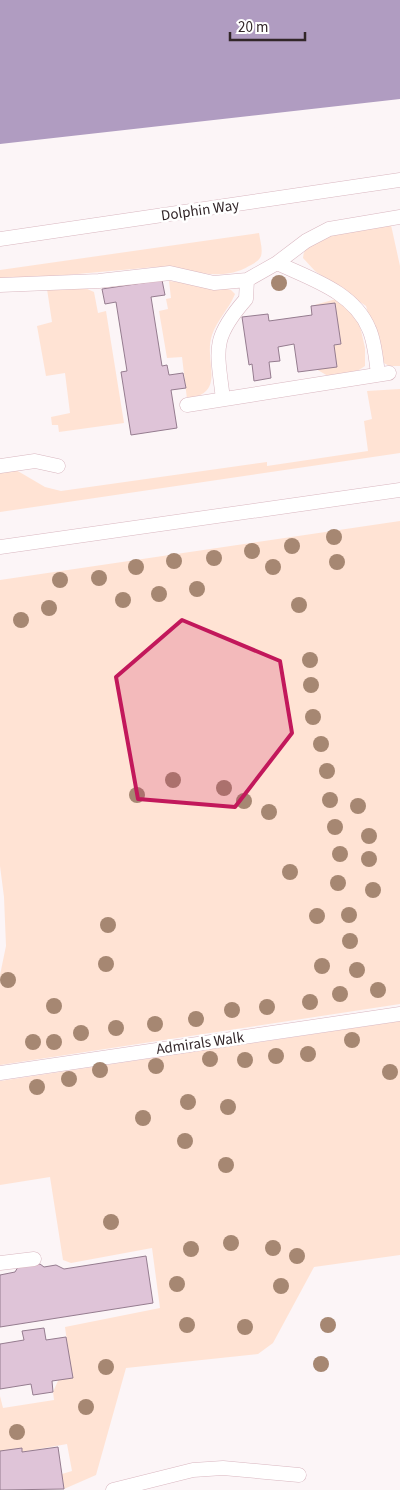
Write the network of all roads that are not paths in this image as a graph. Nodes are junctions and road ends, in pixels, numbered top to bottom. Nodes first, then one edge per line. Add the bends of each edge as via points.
1 (400, 180) edge
2 (400, 217) edge
3 (0, 239) edge
4 (277, 262) junction
5 (246, 280) junction
6 (0, 285) edge
7 (223, 399) junction
8 (187, 405) dead end
9 (0, 466) edge
10 (58, 466) dead end
11 (400, 490) edge
12 (0, 547) edge
13 (400, 1014) edge
14 (0, 1072) edge
15 (34, 1259) dead end
16 (0, 1263) edge
17 (298, 1475) dead end
18 (113, 1490) edge

1 - 3 lane, Dolphin Way
2 - 4 lane via 329,229
4 - 5 lane
4 - 7 lane via 341,294 362,312 384,374
5 - 6 lane via 214,282 170,273 99,281
5 - 7 lane via 246,299 219,339
7 - 8 lane
9 - 10 lane via 35,461
11 - 12 lane
13 - 14 lane, Admirals Walk
15 - 16 lane
17 - 18 lane via 223,1468 193,1470

